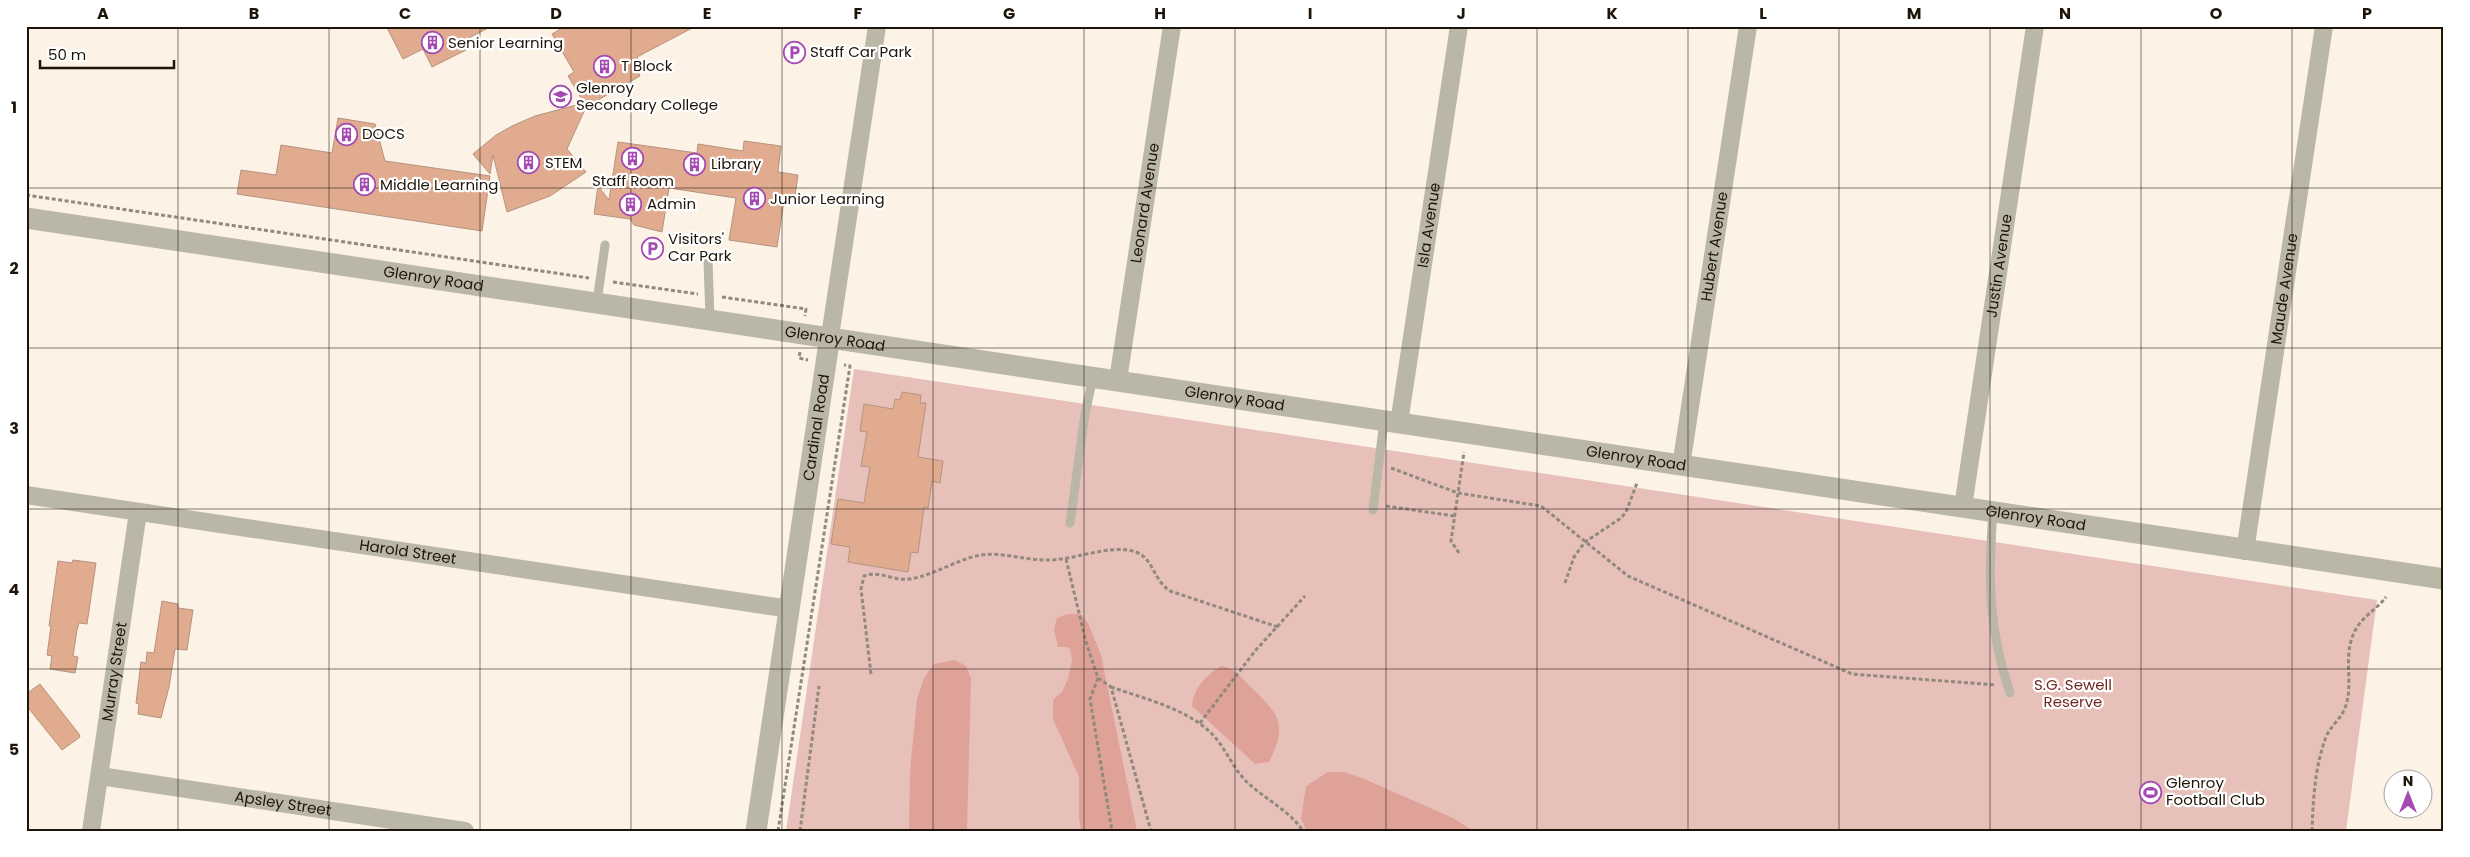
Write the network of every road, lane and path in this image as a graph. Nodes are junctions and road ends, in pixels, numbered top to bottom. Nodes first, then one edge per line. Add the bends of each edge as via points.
1 (877, 26) edge
2 (1172, 26) edge
3 (1459, 26) edge
4 (1748, 26) edge
5 (2035, 26) edge
6 (2324, 26) edge
7 (26, 194) edge
8 (26, 218) edge
9 (604, 245) dead end
10 (708, 260) dead end
11 (600, 280) junction
12 (709, 295) junction
13 (597, 302) junction
14 (710, 319) junction
15 (802, 332) junction
16 (830, 336) junction
17 (826, 363) junction
18 (1093, 377) junction
19 (1118, 380) junction
20 (1392, 422) junction
21 (1466, 433) junction
22 (1378, 464) junction
23 (1682, 466) junction
24 (1637, 483) dead end
25 (1458, 493) junction
26 (26, 495) edge
27 (1963, 506) junction
28 (1373, 507) joint
29 (1993, 511) junction
30 (138, 512) junction
31 (1454, 516) junction
32 (1070, 523) dead end
33 (1585, 542) junction
34 (2245, 551) junction
35 (1459, 553) dead end
36 (1066, 559) junction
37 (2444, 579) edge
38 (1564, 583) dead end
39 (1305, 596) dead end
40 (2386, 596) dead end
41 (790, 609) junction
42 (1278, 627) junction
43 (871, 674) dead end
44 (1098, 678) junction
45 (819, 686) dead end
46 (1111, 687) junction
47 (2009, 690) joint
48 (1200, 723) junction
49 (100, 776) junction
50 (92, 831) edge
51 (465, 831) edge
52 (756, 831) edge
53 (778, 831) edge
54 (800, 831) edge
55 (1112, 831) edge
56 (1151, 831) edge
57 (1303, 831) edge
58 (2312, 831) edge

1 - 16 street, Cardinal Road
2 - 19 street, Leonard Avenue
3 - 20 street, Isla Avenue
4 - 23 street, Hubert Avenue
5 - 27 street, Justin Avenue
6 - 34 street, Maude Avenue
7 - 11 path
8 - 13 street, Glenroy Road
9 - 11 lane
10 - 12 lane
11 - 12 path
11 - 13 lane
12 - 14 lane
12 - 15 path via 806,309
13 - 14 street, Glenroy Road
14 - 15 street, Glenroy Road
15 - 16 street, Glenroy Road
15 - 17 path via 799,358
16 - 17 street, Cardinal Road
16 - 18 street, Glenroy Road
17 - 41 street, Cardinal Road
17 - 53 path via 850,366
18 - 19 street, Glenroy Road
18 - 32 lane
19 - 20 street, Glenroy Road
20 - 21 street, Glenroy Road
20 - 22 lane
21 - 23 street, Glenroy Road
21 - 25 path
22 - 25 path
22 - 28 lane
23 - 27 street, Glenroy Road
24 - 33 path via 1621,518
25 - 31 path
25 - 33 path via 1541,506
26 - 30 street, Harold Street
27 - 29 street, Glenroy Road
28 - 31 path
29 - 34 street, Glenroy Road
29 - 47 lane via 1989,597 1995,642
30 - 41 street, Harold Street
30 - 49 street, Murray Street
31 - 35 path via 1451,540
33 - 38 path via 1574,556
33 - 47 path via 1628,576 1852,674
34 - 37 street, Glenroy Road
36 - 42 path via 1123,549 1138,552 1152,566 1159,582 1170,591
36 - 43 path via 980,555 910,579 875,574 864,576 861,589
36 - 44 path
39 - 42 path
40 - 58 path via 2362,620 2351,644 2346,707 2324,744 2314,798
41 - 52 street, Cardinal Road
42 - 48 path via 1255,651
44 - 46 path
44 - 55 path via 1090,699
45 - 54 path
46 - 48 path
46 - 56 path
48 - 57 path via 1221,744 1246,781
49 - 50 street, Murray Street
49 - 51 street, Apsley Street

